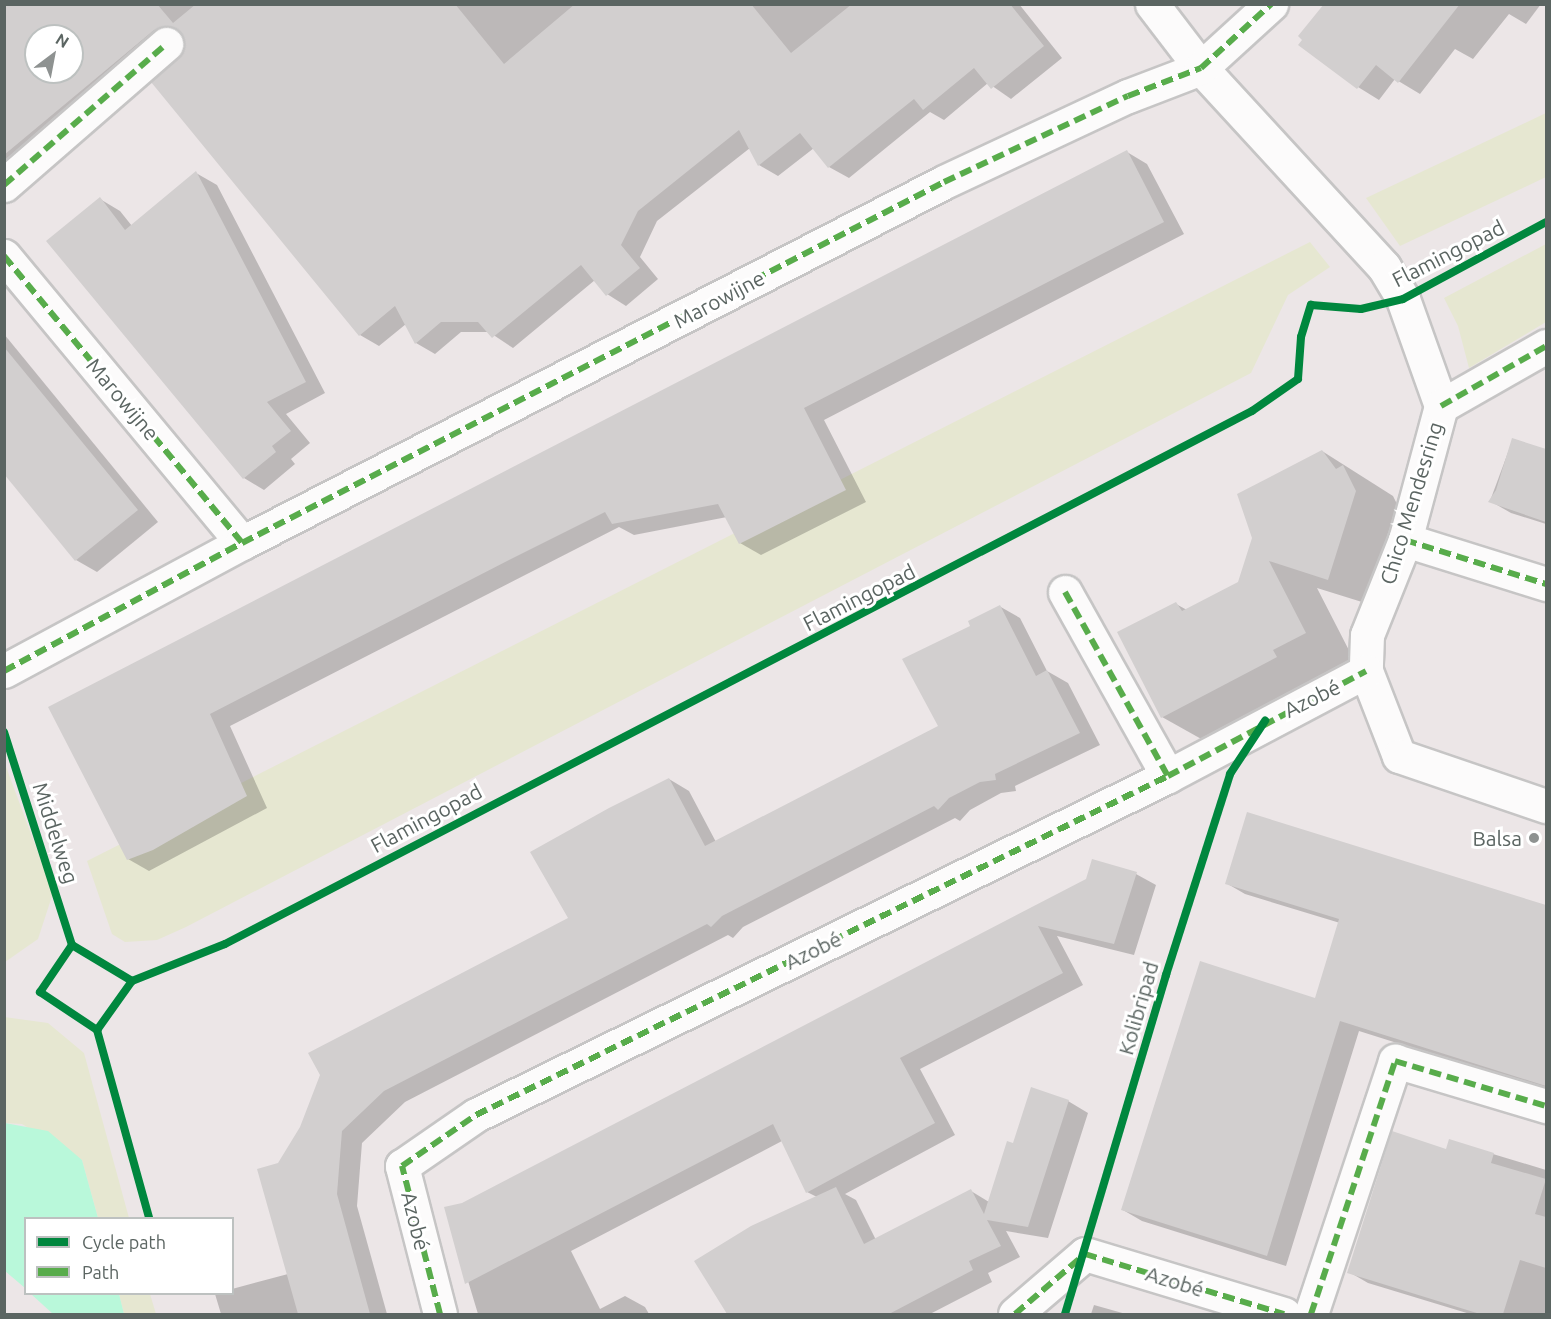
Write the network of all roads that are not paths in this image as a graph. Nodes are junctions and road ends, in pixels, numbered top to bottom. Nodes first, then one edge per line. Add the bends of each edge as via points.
1 (1152, 4) edge
2 (1271, 4) edge
3 (165, 44) dead end
4 (1201, 68) junction
5 (4, 185) edge
6 (4, 256) edge
7 (1546, 346) edge
8 (1441, 406) junction
9 (1405, 540) junction
10 (242, 543) junction
11 (1546, 584) edge
12 (1065, 592) dead end
13 (4, 671) edge
14 (1366, 671) junction
15 (1168, 776) junction
16 (1546, 806) edge
17 (1546, 1106) edge
18 (440, 1314) edge
19 (1015, 1314) edge
20 (1284, 1314) edge
21 (1311, 1314) edge

1 - 4 street, Chico Mendesring
2 - 4 street
3 - 5 street
4 - 8 street, Chico Mendesring via 1384,267 1403,299
4 - 10 street, Marowijne via 1128,96 944,182
6 - 10 street, Marowijne
7 - 8 street
8 - 9 street, Chico Mendesring
9 - 11 street
9 - 14 street, Chico Mendesring via 1367,635
10 - 13 street, Marowijne
12 - 15 street
14 - 15 street, Azobé
14 - 16 street, Chico Mendesring via 1399,756
15 - 18 street, Azobé via 476,1115 402,1166
17 - 21 street via 1395,1061
19 - 20 street, Azobé via 1085,1254

